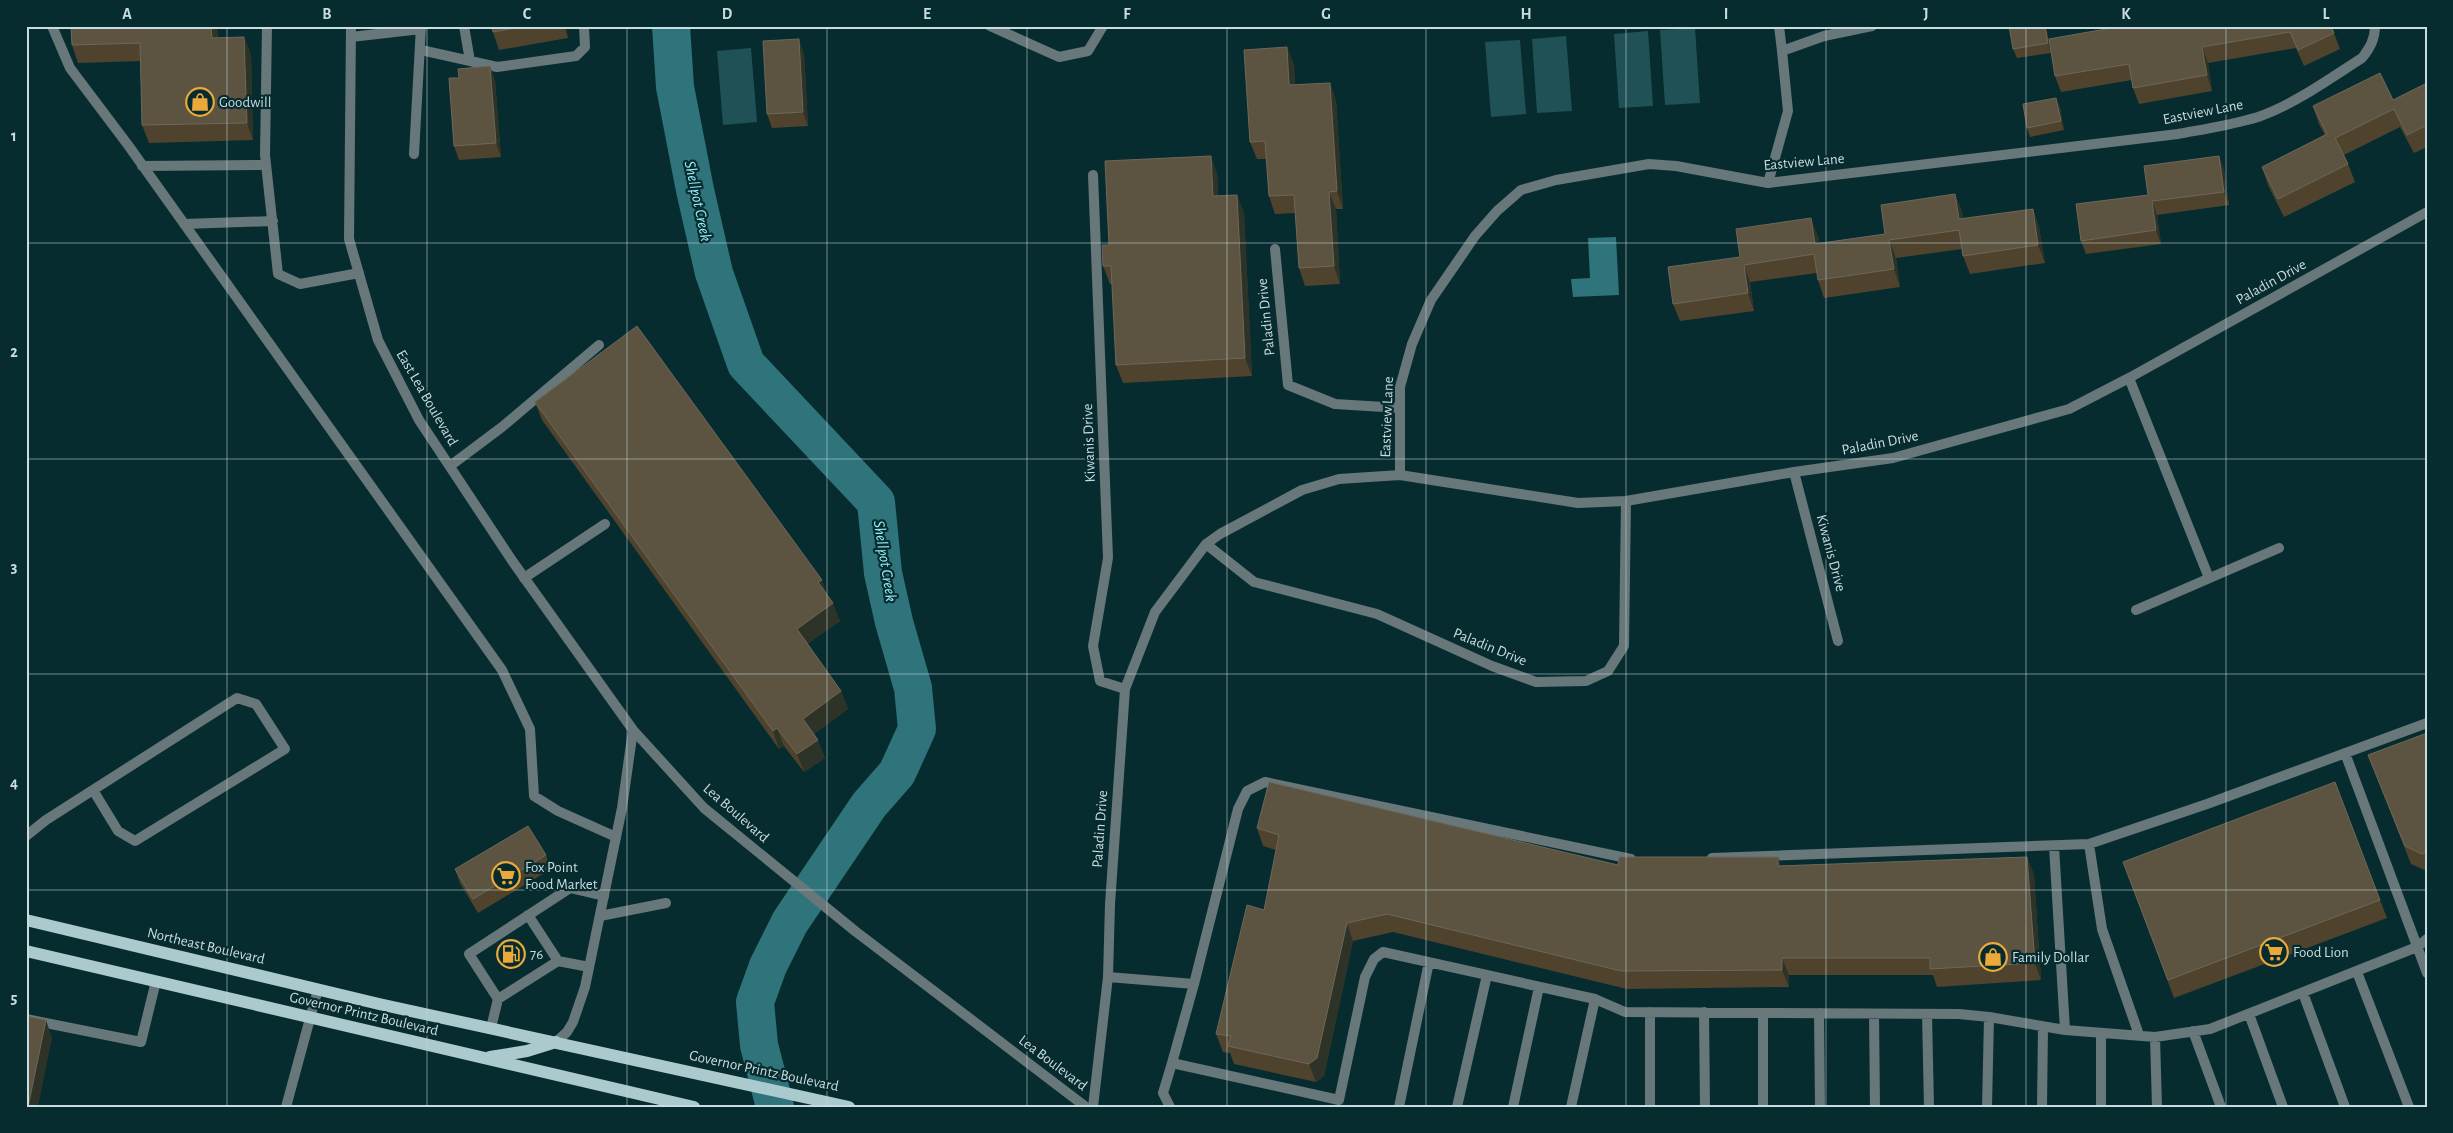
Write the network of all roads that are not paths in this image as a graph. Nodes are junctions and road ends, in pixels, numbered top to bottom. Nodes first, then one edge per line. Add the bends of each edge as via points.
1 (52, 26) edge
2 (267, 26) edge
3 (464, 26) edge
4 (584, 26) edge
5 (990, 26) edge
6 (1103, 26) edge
7 (1779, 26) edge
8 (1872, 26) edge
9 (2375, 26) edge
10 (421, 27) edge
11 (351, 32) edge
12 (421, 50) junction
13 (1782, 51) junction
14 (470, 61) junction
15 (414, 154) dead end
16 (266, 165) junction
17 (142, 166) junction
18 (1093, 174) dead end
19 (1768, 183) junction
20 (2427, 212) edge
21 (273, 221) junction
22 (184, 224) junction
23 (1274, 249) dead end
24 (359, 273) junction
25 (599, 345) dead end
26 (2129, 378) junction
27 (1400, 408) junction
28 (450, 466) junction
29 (1794, 472) junction
30 (1400, 475) junction
31 (1626, 501) junction
32 (605, 524) dead end
33 (1206, 544) junction
34 (2279, 548) dead end
35 (524, 578) junction
36 (2209, 578) junction
37 (2136, 610) dead end
38 (1838, 641) dead end
39 (1125, 688) junction
40 (2427, 723) edge
41 (633, 730) junction
42 (2345, 753) junction
43 (93, 790) junction
44 (26, 836) edge
45 (616, 837) junction
46 (2089, 844) junction
47 (2054, 846) junction
48 (1705, 858) edge
49 (1645, 860) edge
50 (604, 896) junction
51 (666, 903) dead end
52 (528, 915) junction
53 (600, 916) junction
54 (26, 920) edge
55 (2427, 939) edge
56 (2417, 947) junction
57 (26, 951) edge
58 (558, 961) junction
59 (1429, 962) junction
60 (589, 967) junction
61 (2357, 972) junction
62 (2427, 973) edge
63 (1487, 975) junction
64 (1108, 976) junction
65 (156, 981) junction
66 (1194, 984) junction
67 (1539, 987) junction
68 (318, 989) junction
69 (2303, 993) junction
70 (498, 999) junction
71 (1595, 999) junction
72 (379, 1004) joint
73 (1650, 1012) junction
74 (1704, 1012) junction
75 (1763, 1013) junction
76 (1819, 1013) junction
77 (1874, 1014) junction
78 (1928, 1014) junction
79 (2248, 1014) junction
80 (1988, 1017) junction
81 (311, 1018) junction
82 (26, 1019) edge
83 (2043, 1027) junction
84 (490, 1028) junction
85 (2065, 1030) junction
86 (2193, 1031) junction
87 (2101, 1033) junction
88 (2139, 1035) junction
89 (2155, 1037) junction
90 (556, 1042) junction
91 (483, 1058) junction
92 (1172, 1063) junction
93 (1338, 1103) edge
94 (286, 1107) edge
95 (694, 1107) edge
96 (849, 1107) edge
97 (1086, 1107) edge
98 (1093, 1107) edge
99 (1170, 1107) edge
100 (1399, 1107) edge
101 (1457, 1107) edge
102 (1513, 1107) edge
103 (1571, 1107) edge
104 (1650, 1107) edge
105 (1705, 1107) edge
106 (1763, 1107) edge
107 (1820, 1107) edge
108 (1875, 1107) edge
109 (1929, 1107) edge
110 (1987, 1107) edge
111 (2042, 1107) edge
112 (2101, 1107) edge
113 (2157, 1107) edge
114 (2221, 1107) edge
115 (2283, 1107) edge
116 (2345, 1107) edge
117 (2409, 1107) edge

1 - 17 street via 70,68
2 - 16 street
3 - 14 street
4 - 14 street via 585,46 576,56 497,67
5 - 6 street via 1059,57 1088,52
7 - 13 street
8 - 13 street via 1824,36
9 - 19 street, Eastview Lane via 2370,47 2362,58 2285,104 2259,116 2223,126
10 - 11 street
10 - 12 street
11 - 24 street, East Lea Boulevard via 349,239
12 - 14 street
12 - 15 street
13 - 19 street via 1788,111
16 - 17 street
16 - 21 street
17 - 22 street
18 - 39 street, Kiwanis Drive via 1108,558 1093,646 1100,681
19 - 27 street, Eastview Lane via 1649,164 1556,180 1522,190 1496,211 1475,236 1431,300 1407,356 1400,387
20 - 26 street, Paladin Drive
21 - 22 street
21 - 24 street via 278,274 300,284
22 - 45 street via 502,670 530,729 534,796 558,811
23 - 27 street, Paladin Drive via 1288,385 1335,404
24 - 28 street, East Lea Boulevard via 378,340 419,420
25 - 28 street via 502,427
26 - 29 street, Paladin Drive via 2069,409 1893,458
26 - 36 street
27 - 30 street, Eastview Lane
28 - 35 street, East Lea Boulevard
29 - 31 street, Paladin Drive
29 - 38 street, Kiwanis Drive
30 - 31 street, Paladin Drive via 1578,503
30 - 33 street, Paladin Drive via 1339,479 1302,490
31 - 33 street, Paladin Drive via 1624,646 1608,671 1586,681 1536,682 1492,666 1377,614 1254,582
32 - 35 street
33 - 39 street, Paladin Drive via 1155,612
34 - 36 street
35 - 41 street, East Lea Boulevard
36 - 37 street
39 - 64 street, Paladin Drive
40 - 42 street
41 - 45 street
41 - 97 street, Lea Boulevard via 704,808 855,931
42 - 46 street
42 - 56 street
43 - 43 street via 237,698 256,704 284,749 135,842 118,831
43 - 44 street
45 - 50 street
46 - 47 street
46 - 88 street via 2102,929
47 - 48 street
47 - 85 street
49 - 66 street via 1265,782 1247,790 1238,810
50 - 52 street via 570,888
50 - 53 street
51 - 53 street
52 - 58 street
52 - 70 street via 501,938 469,954
53 - 60 street
54 - 68 main road, Northeast Boulevard
55 - 56 street
56 - 61 street
56 - 62 street
57 - 65 main road, Governor Printz Boulevard
58 - 60 street
58 - 70 street via 527,977
59 - 63 street
59 - 93 street via 1382,952 1374,959 1365,977
59 - 100 street
60 - 90 street via 573,1022
61 - 69 street
61 - 117 street
63 - 67 street
63 - 101 street
64 - 66 street
64 - 98 street, Paladin Drive
65 - 81 main road, Governor Printz Boulevard
65 - 82 street via 141,1042
66 - 92 street
67 - 71 street
67 - 102 street
68 - 72 main road, Northeast Boulevard
68 - 81 street
69 - 79 street
69 - 116 street
70 - 84 street
71 - 73 street via 1625,1012
71 - 103 street
72 - 84 main road, Governor Printz Boulevard
73 - 74 street
73 - 104 street
74 - 75 street
74 - 105 street
75 - 76 street
75 - 106 street
76 - 77 street
76 - 107 street
77 - 78 street
77 - 108 street
78 - 80 street
78 - 109 street
79 - 86 street
79 - 115 street
80 - 83 street
80 - 110 street
81 - 91 main road, Governor Printz Boulevard
81 - 94 street
83 - 85 street
83 - 111 street
84 - 90 main road, Governor Printz Boulevard
85 - 87 street
86 - 89 street
86 - 114 street
87 - 88 street
87 - 112 street
88 - 89 street
89 - 113 street
90 - 91 main road via 527,1051
90 - 96 main road, Governor Printz Boulevard
91 - 95 main road, Governor Printz Boulevard
92 - 93 street
92 - 99 street via 1163,1092

